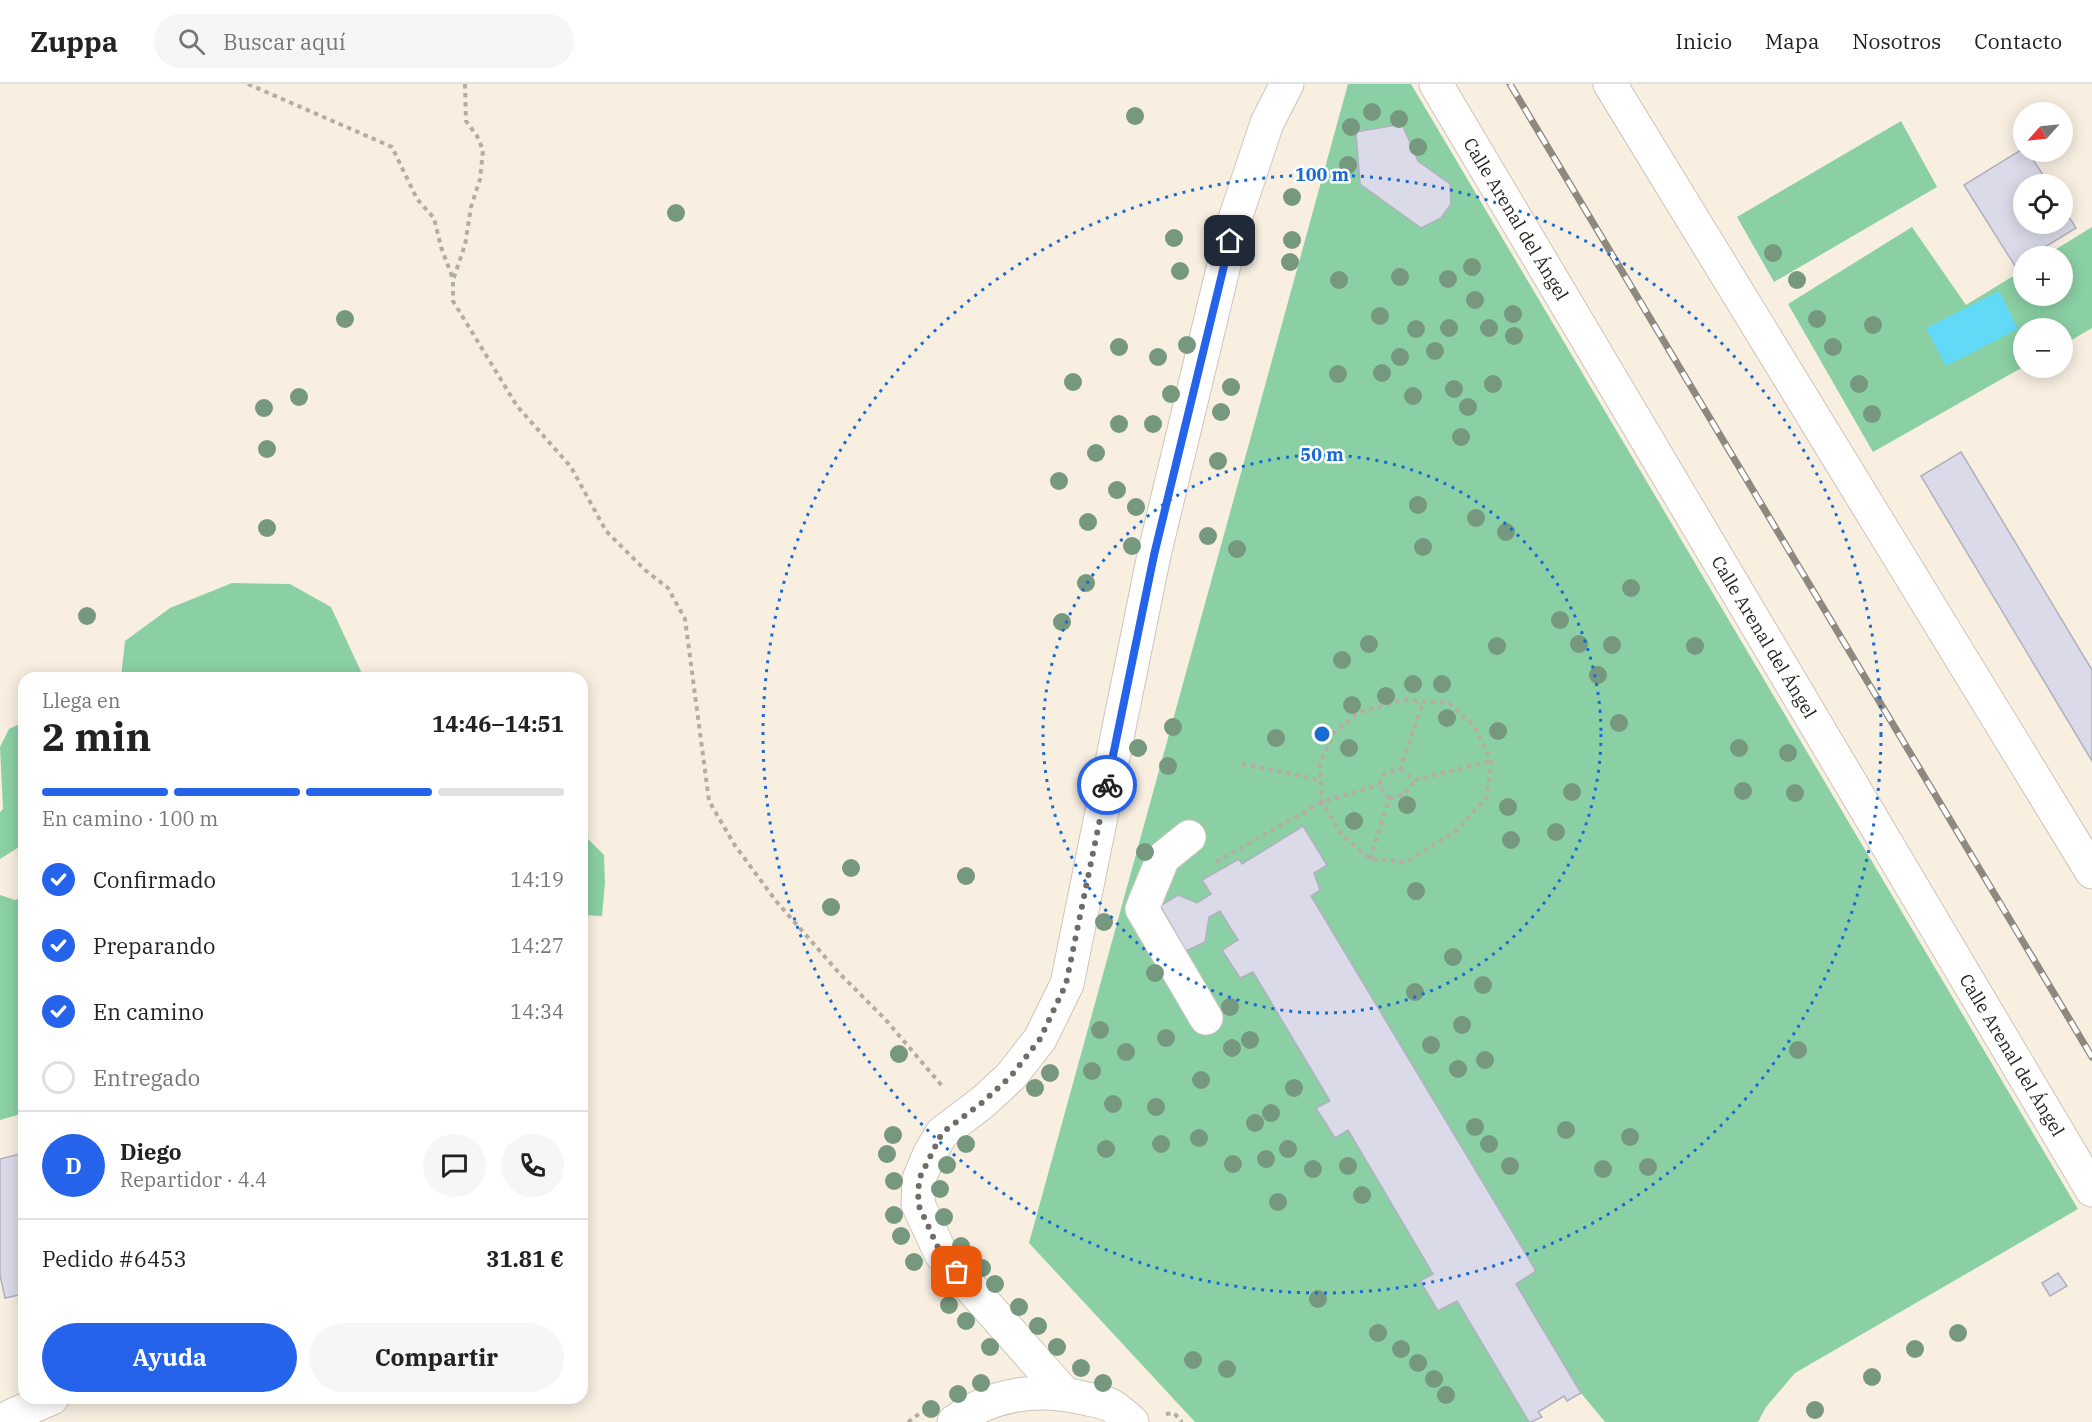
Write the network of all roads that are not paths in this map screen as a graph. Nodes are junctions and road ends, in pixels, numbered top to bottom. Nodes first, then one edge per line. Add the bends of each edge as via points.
1 (1287, 84) edge
2 (1436, 84) edge
3 (1610, 84) edge
4 (1189, 837) road end
5 (2092, 872) edge
6 (1206, 1018) dead end
7 (2092, 1190) edge
8 (1064, 1393) junction
9 (38, 1404) edge
10 (11, 1416) dead end
11 (1145, 1419) edge
12 (954, 1422) edge

1 - 8 street via 1267,123 1232,231 1154,555 1066,984 1040,1039 1011,1076 942,1133 919,1179 918,1204 941,1254
2 - 7 street, Calle Arenal del Ángel
3 - 5 street
4 - 6 street via 1162,858 1142,909
8 - 11 street via 1109,1404
8 - 12 street via 1008,1395 968,1411
9 - 10 street

